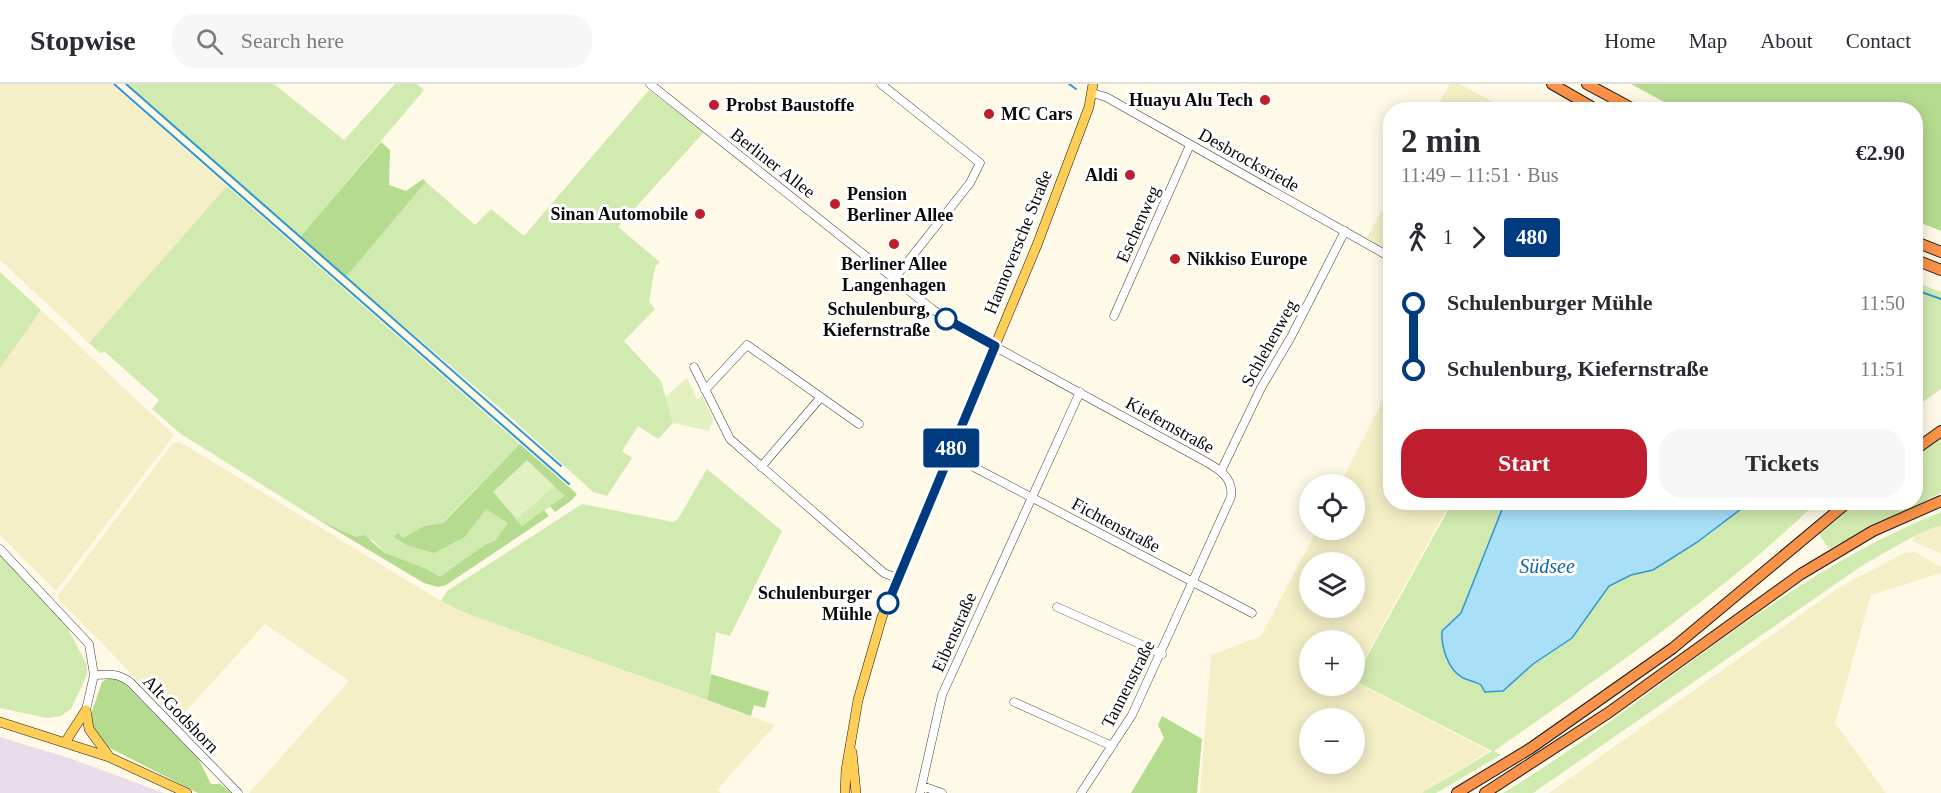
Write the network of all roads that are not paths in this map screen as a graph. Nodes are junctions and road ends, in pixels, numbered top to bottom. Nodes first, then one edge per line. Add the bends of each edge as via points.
1 (650, 84) edge
2 (882, 84) edge
3 (1552, 84) edge
4 (1587, 84) edge
5 (1092, 88) edge
6 (1583, 102) edge
7 (1620, 102) edge
8 (1190, 145) junction
9 (1345, 231) junction
10 (1923, 245) edge
11 (1941, 252) edge
12 (1383, 253) edge
13 (1923, 264) edge
14 (1941, 270) edge
15 (894, 279) junction
16 (1114, 316) dead end
17 (995, 346) junction
18 (694, 368) dead end
19 (705, 390) junction
20 (1080, 392) junction
21 (821, 397) junction
22 (859, 424) dead end
23 (1941, 431) edge
24 (1923, 444) edge
25 (966, 463) dead end
26 (761, 467) junction
27 (1221, 471) junction
28 (1031, 497) junction
29 (1941, 501) edge
30 (1923, 509) edge
31 (1838, 510) edge
32 (1921, 510) edge
33 (0, 549) edge
34 (897, 578) junction
35 (1193, 583) junction
36 (1057, 607) dead end
37 (1252, 613) dead end
38 (1162, 654) junction
39 (94, 675) junction
40 (1014, 702) dead end
41 (87, 715) junction
42 (0, 722) edge
43 (66, 741) junction
44 (79, 745) junction
45 (1113, 746) junction
46 (852, 750) junction
47 (109, 757) junction
48 (921, 790) edge
49 (187, 793) edge
50 (238, 793) edge
51 (845, 793) edge
52 (856, 793) edge
53 (942, 793) edge
54 (1082, 793) edge
55 (1457, 793) edge
56 (1485, 793) edge

1 - 15 street, Berliner Allee
2 - 15 street via 980,163 970,183
3 - 6 highway
4 - 7 highway
5 - 8 street, Desbrocksriede
5 - 17 main road, Hannoversche Straße via 1037,245
8 - 9 street, Desbrocksriede
8 - 16 street, Eschenweg
9 - 12 street, Desbrocksriede
9 - 27 street, Schlehenweg
10 - 11 highway
13 - 14 highway
15 - 17 street, Berliner Allee via 932,309
17 - 20 street, Kiefernstraße
17 - 34 main road, Hannoversche Straße
18 - 19 street
19 - 21 street via 747,345
19 - 26 street via 725,435
20 - 27 street, Kiefernstraße
20 - 28 street, Eibenstraße
21 - 22 street
21 - 26 street
23 - 24 highway
25 - 28 street, Fichtenstraße
26 - 34 street via 884,573
27 - 35 street, Kiefernstraße via 1229,482 1231,497
28 - 35 street, Fichtenstraße
28 - 48 street, Eibenstraße via 942,695
29 - 30 highway
31 - 55 highway via 1664,655 1531,748
32 - 56 highway via 1873,531 1809,568 1608,713
33 - 39 street via 89,644
34 - 46 main road, Hannoversche Straße via 869,657 858,700
35 - 37 street, Fichtenstraße
35 - 38 street, Tannenstraße
36 - 38 street
38 - 45 street, Tannenstraße
39 - 41 street
39 - 50 street, Alt-Godshorn via 112,674 130,682
40 - 45 street
41 - 43 main road
41 - 44 main road
41 - 47 main road via 89,729
42 - 43 main road
43 - 44 main road
44 - 47 main road
45 - 54 street, Tannenstraße
46 - 51 main road, Hannoversche Straße
46 - 52 main road, Hannoversche Straße
47 - 49 main road
48 - 53 street

